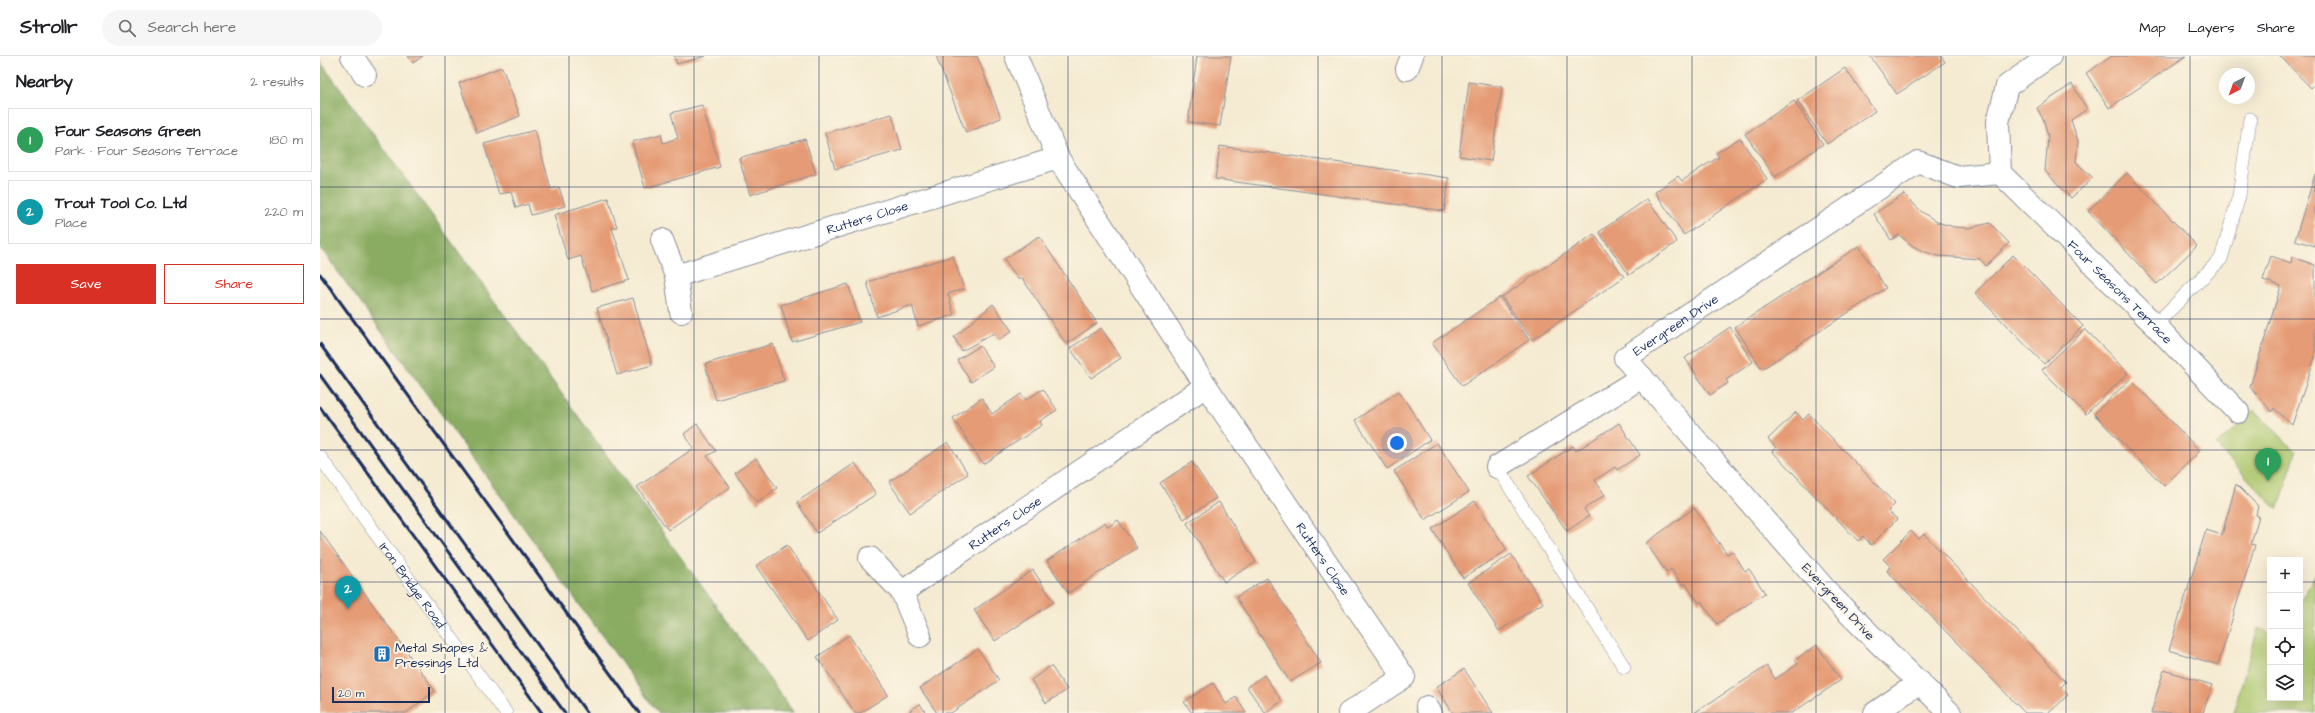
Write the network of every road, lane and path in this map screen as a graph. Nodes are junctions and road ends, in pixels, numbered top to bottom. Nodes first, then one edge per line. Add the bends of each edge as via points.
1 (352, 56) edge
2 (1016, 56) edge
3 (2050, 56) edge
4 (366, 75) dead end
5 (2250, 119) dead end
6 (1058, 158) junction
7 (2000, 174) junction
8 (662, 240) dead end
9 (676, 276) junction
10 (681, 312) dead end
11 (2155, 325) junction
12 (1642, 377) junction
13 (1206, 386) junction
14 (2238, 412) dead end
15 (320, 456) edge
16 (1497, 467) joint
17 (870, 558) dead end
18 (902, 592) junction
19 (920, 636) dead end
20 (1624, 667) dead end
21 (1920, 682) junction
22 (506, 713) edge
23 (1349, 713) edge
24 (1875, 713) edge
25 (1950, 713) edge

1 - 4 street
2 - 6 street, Rutters Close
3 - 7 street via 2007,86 1998,122
5 - 11 lane via 2239,196 2221,259
6 - 9 street, Rutters Close
6 - 13 street, Rutters Close
7 - 11 street, Four Seasons Terrace
7 - 12 street, Evergreen Drive via 1958,177 1918,162 1625,358
8 - 9 street
9 - 10 street
11 - 14 street, Four Seasons Terrace
12 - 16 street
12 - 21 street, Evergreen Drive via 1831,596
13 - 18 street, Rutters Close
13 - 23 street, Rutters Close via 1404,677
15 - 22 lane, Iron Bridge Road
16 - 20 lane
17 - 18 street
18 - 19 street
21 - 24 street
21 - 25 street, Evergreen Drive

